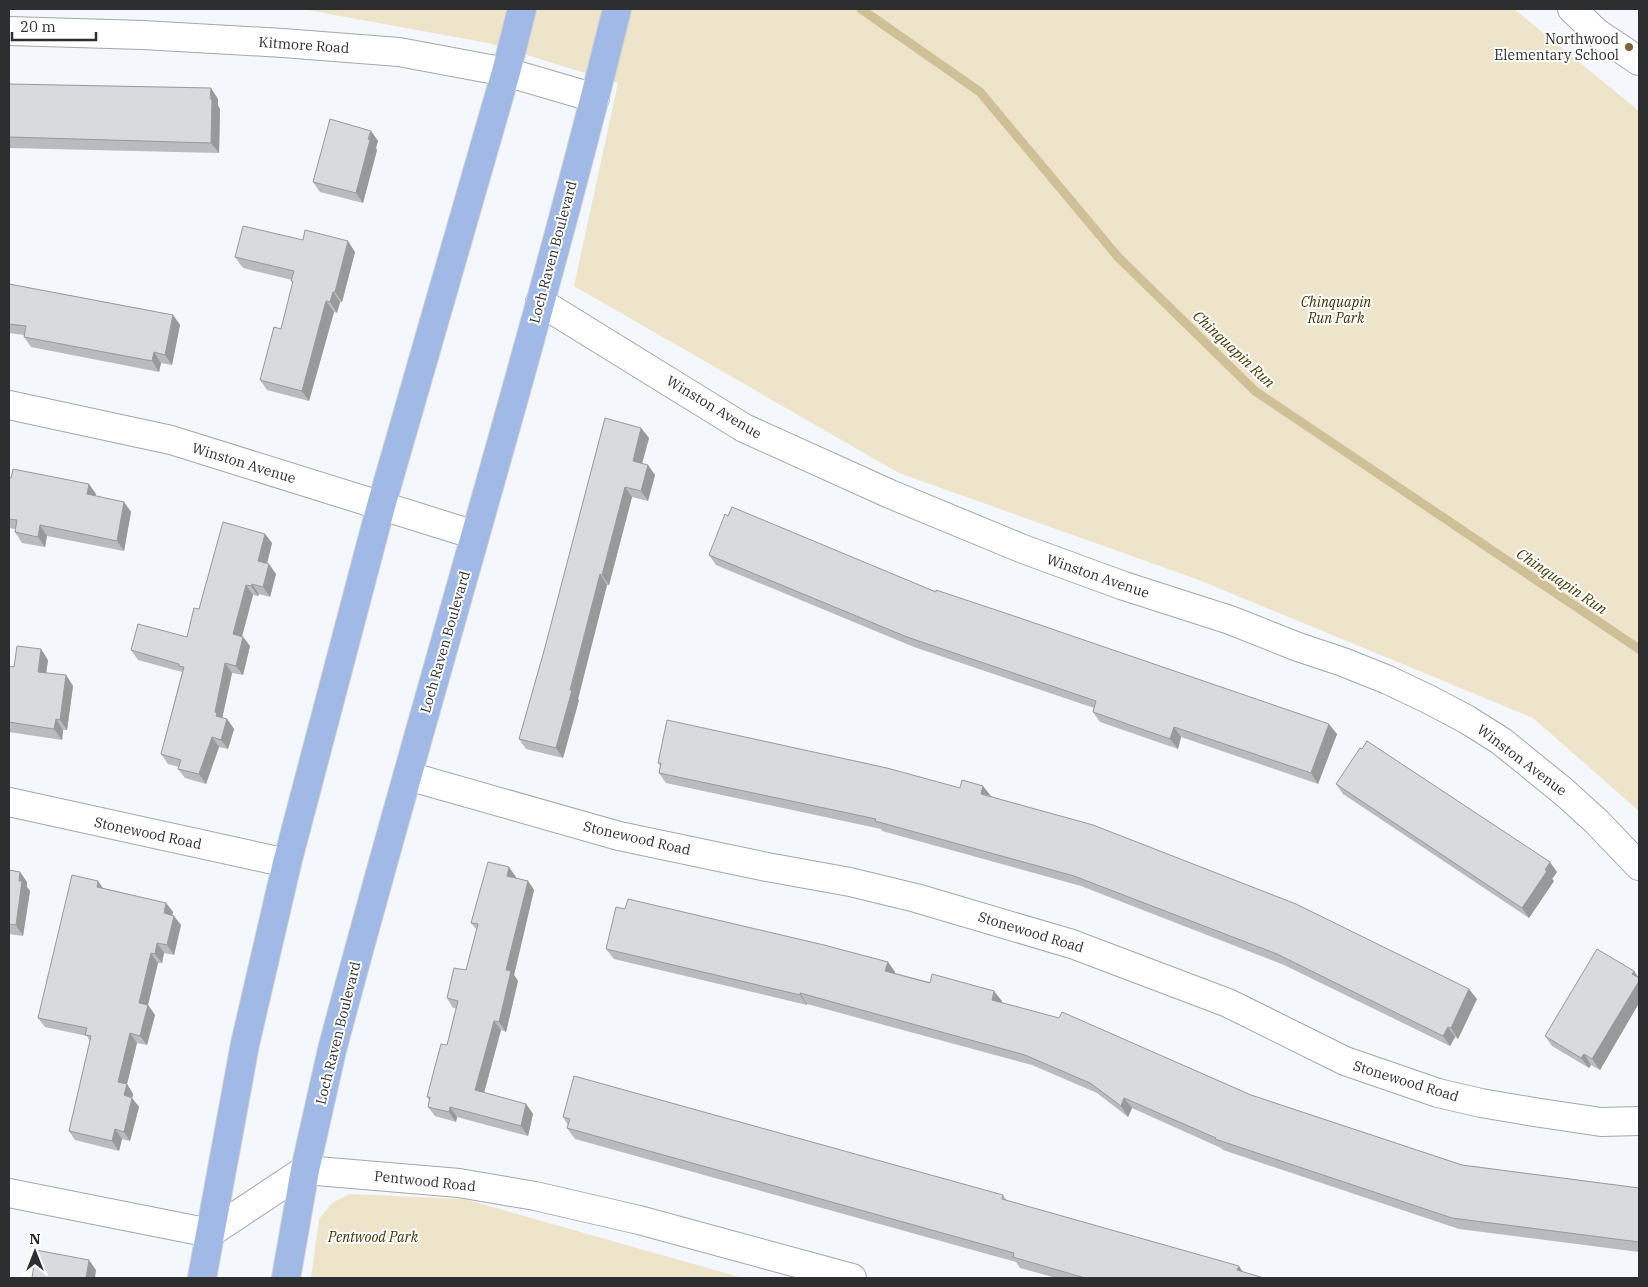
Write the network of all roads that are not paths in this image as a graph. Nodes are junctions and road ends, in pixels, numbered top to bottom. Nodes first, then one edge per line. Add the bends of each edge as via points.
1 (522, 9) edge
2 (1572, 9) edge
3 (615, 18) edge
4 (9, 31) edge
5 (1639, 61) edge
6 (506, 72) junction
7 (595, 98) junction
8 (540, 302) junction
9 (9, 405) edge
10 (382, 506) junction
11 (475, 535) junction
12 (408, 776) junction
13 (9, 802) edge
14 (287, 863) junction
15 (1639, 866) edge
16 (1639, 1121) edge
17 (306, 1170) junction
18 (9, 1193) edge
19 (210, 1233) junction
20 (202, 1278) edge
21 (286, 1278) edge
22 (852, 1278) edge

1 - 6 main road
2 - 5 street via 1597,33
3 - 7 main road, Loch Raven Boulevard
4 - 6 street, Kitmore Road via 283,42 399,52
6 - 7 street, Kitmore Road
6 - 10 main road
7 - 8 main road, Loch Raven Boulevard
8 - 11 main road, Loch Raven Boulevard
8 - 15 street, Winston Avenue via 744,428 890,494 1023,549 1230,620 1388,680 1428,699 1501,742 1564,792
9 - 10 street, Winston Avenue via 171,440
10 - 11 street, Winston Avenue
10 - 14 main road
11 - 12 main road, Loch Raven Boulevard
12 - 16 street, Stonewood Road via 619,836 859,884 1065,942 1228,1003 1345,1061 1438,1093 1601,1122
12 - 17 main road, Loch Raven Boulevard via 332,1050
13 - 14 street, Stonewood Road
14 - 19 main road via 245,1044
17 - 19 street
17 - 21 main road, Loch Raven Boulevard
17 - 22 street, Pentwood Road via 459,1182 535,1196 639,1220
18 - 19 street
19 - 20 main road

